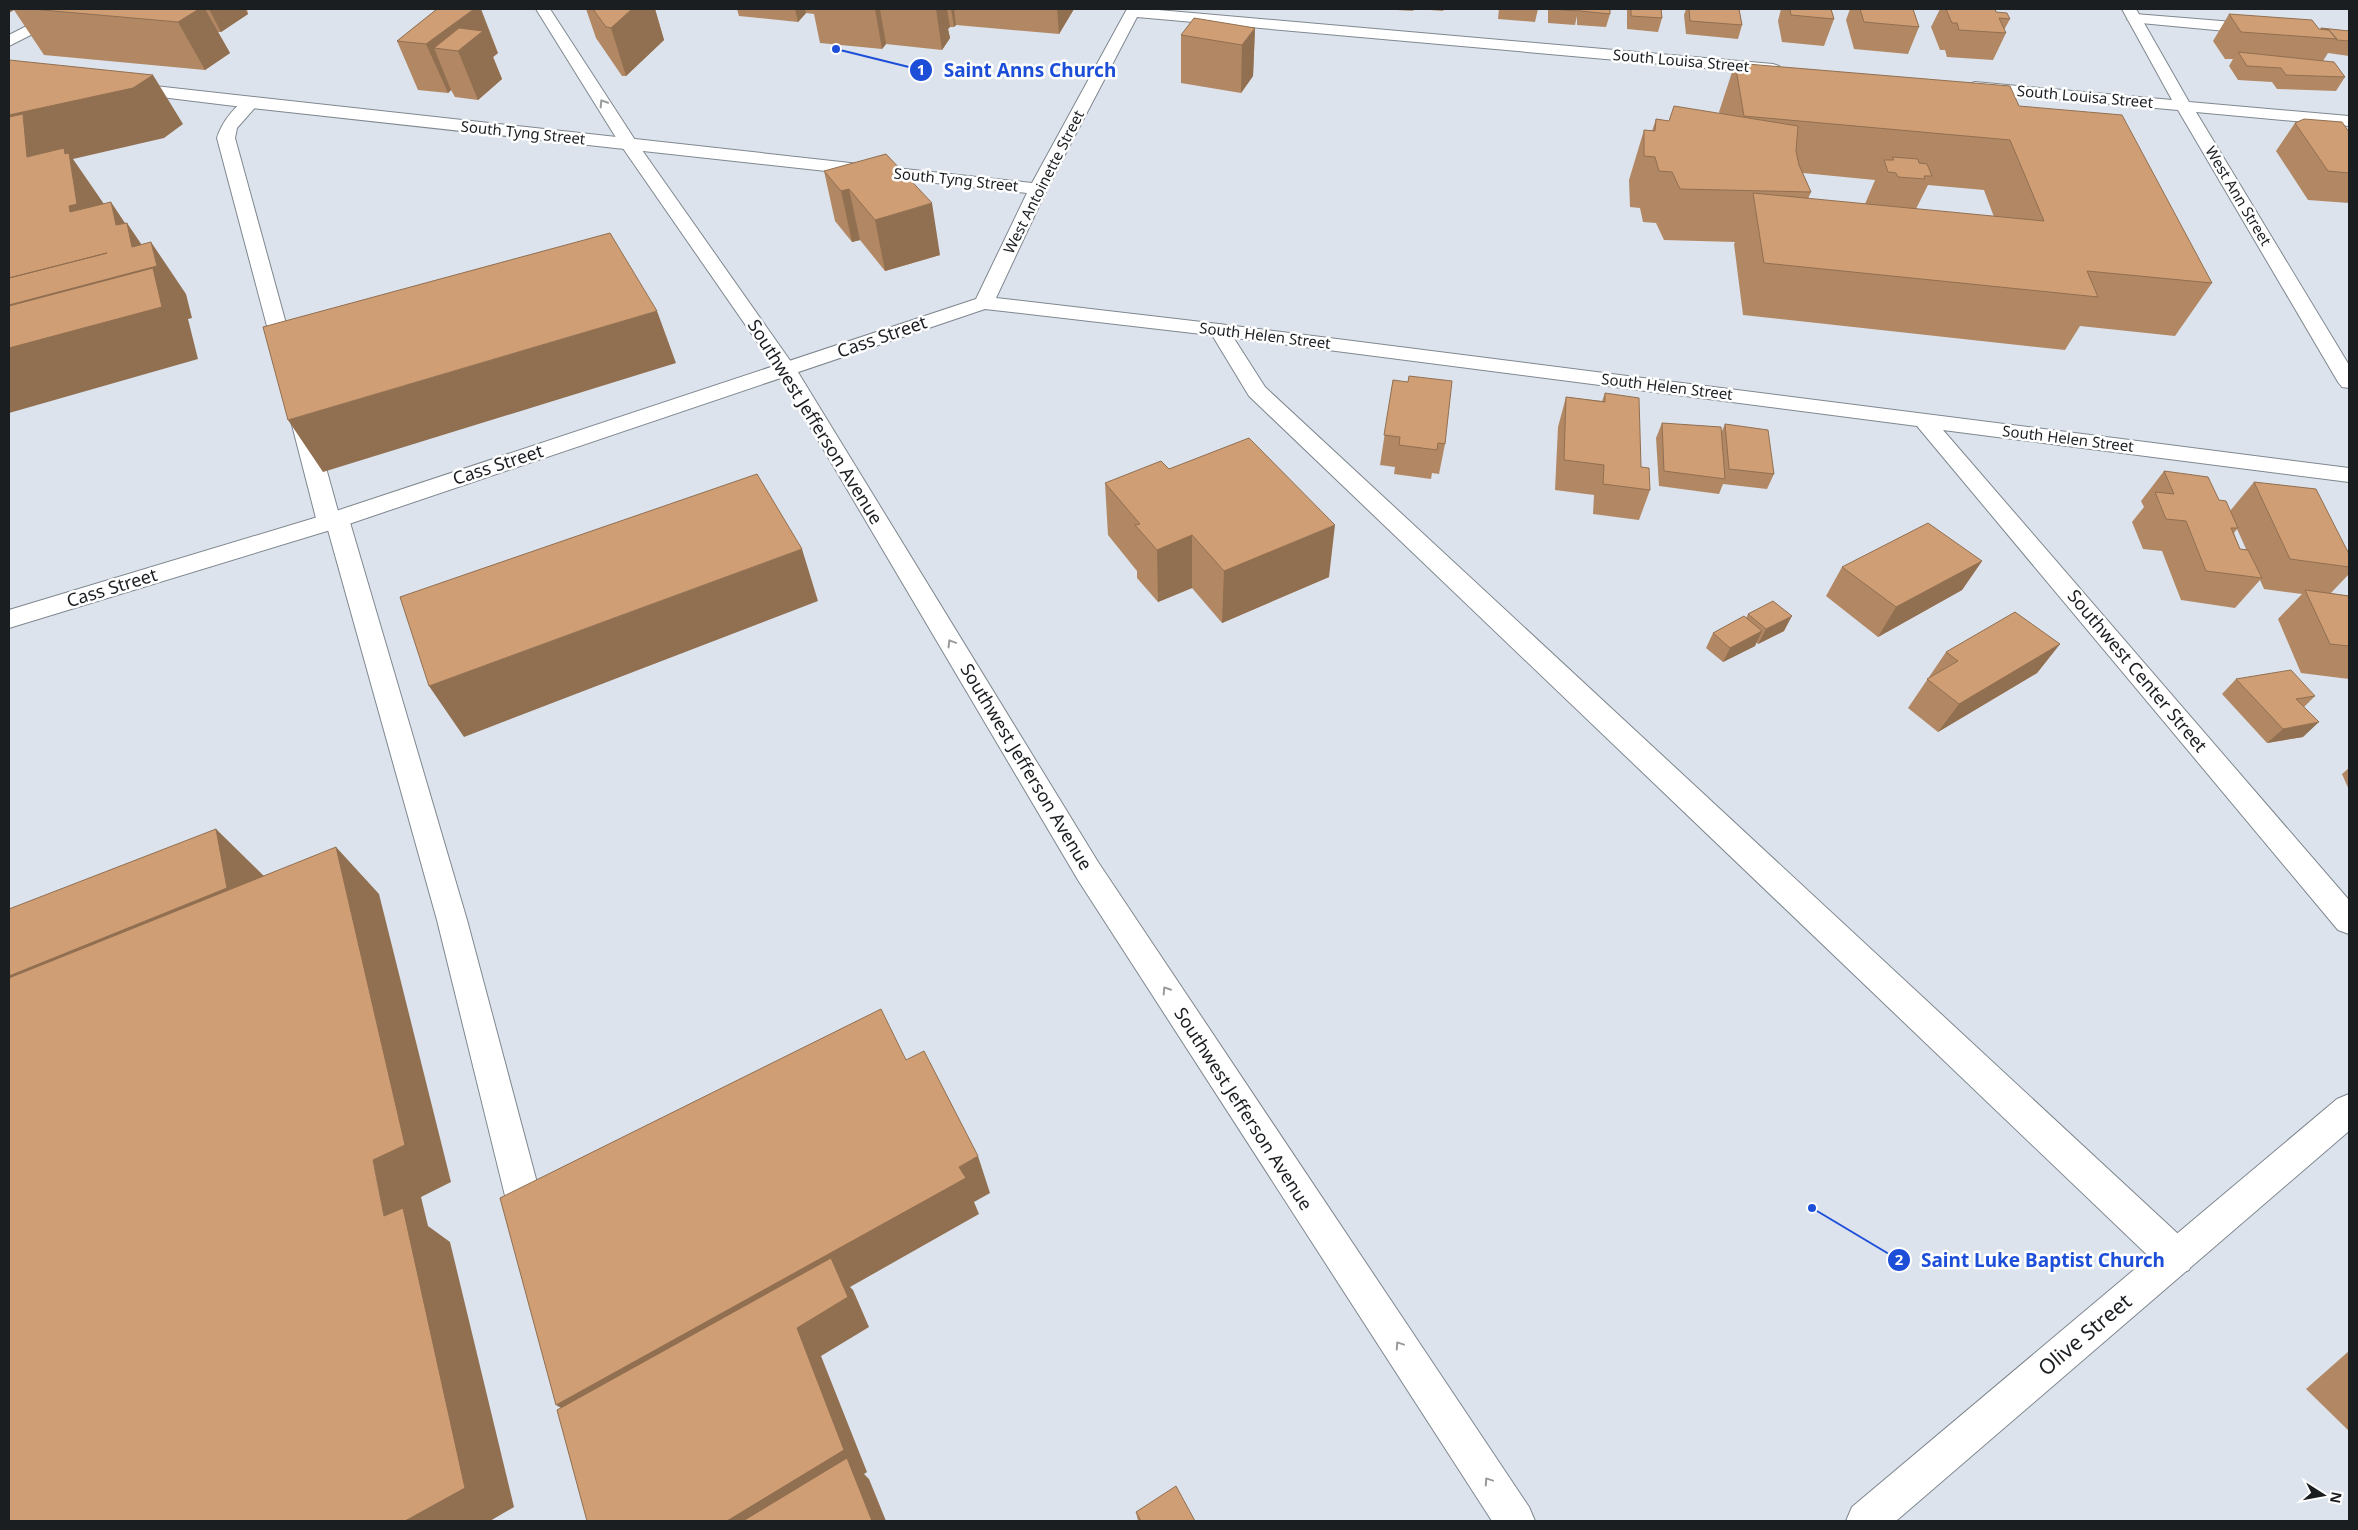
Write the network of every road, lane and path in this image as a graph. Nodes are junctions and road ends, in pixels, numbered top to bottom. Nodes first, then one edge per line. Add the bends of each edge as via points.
1 (71, 9) edge
2 (544, 9) edge
3 (1134, 10) edge
4 (2132, 14) edge
5 (2273, 30) edge
6 (9, 41) edge
7 (1787, 70) edge
8 (1955, 85) edge
9 (113, 86) edge
10 (250, 103) junction
11 (2183, 105) junction
12 (2349, 120) edge
13 (629, 144) junction
14 (1038, 188) junction
15 (984, 303) junction
16 (1219, 330) junction
17 (786, 370) junction
18 (290, 376) edge
19 (2349, 382) edge
20 (298, 405) edge
21 (1923, 420) junction
22 (2349, 475) edge
23 (333, 520) junction
24 (9, 619) edge
25 (2349, 922) edge
26 (2349, 1110) edge
27 (538, 1254) edge
28 (2176, 1257) junction
29 (1515, 1521) edge
30 (1866, 1521) edge

1 - 6 street
13 -> 2 street, Southwest Jefferson Avenue
3 - 7 street, South Louisa Street
3 - 14 street, West Antoinette Street
4 - 5 street
4 - 11 street, West Ann Street
8 - 11 street, South Louisa Street
9 - 10 street, South Tyng Street
10 - 13 street, South Tyng Street
10 - 18 street via 229,127 226,138
11 - 12 street, South Louisa Street
11 - 19 street, West Ann Street
13 - 14 street, South Tyng Street
13 - 17 street, Southwest Jefferson Avenue
14 - 15 street, West Antoinette Street
15 - 16 street, South Helen Street
15 - 17 street, Cass Street
16 - 21 street, South Helen Street
16 - 28 street via 1257,391
17 - 23 street, Cass Street
29 -> 17 street, Southwest Jefferson Avenue via 1088,871
20 - 23 street
21 - 22 street, South Helen Street
21 - 25 street, Southwest Center Street
23 - 24 street, Cass Street
23 - 27 street via 452,920
26 - 28 street, Olive Street
28 - 30 street, Olive Street

